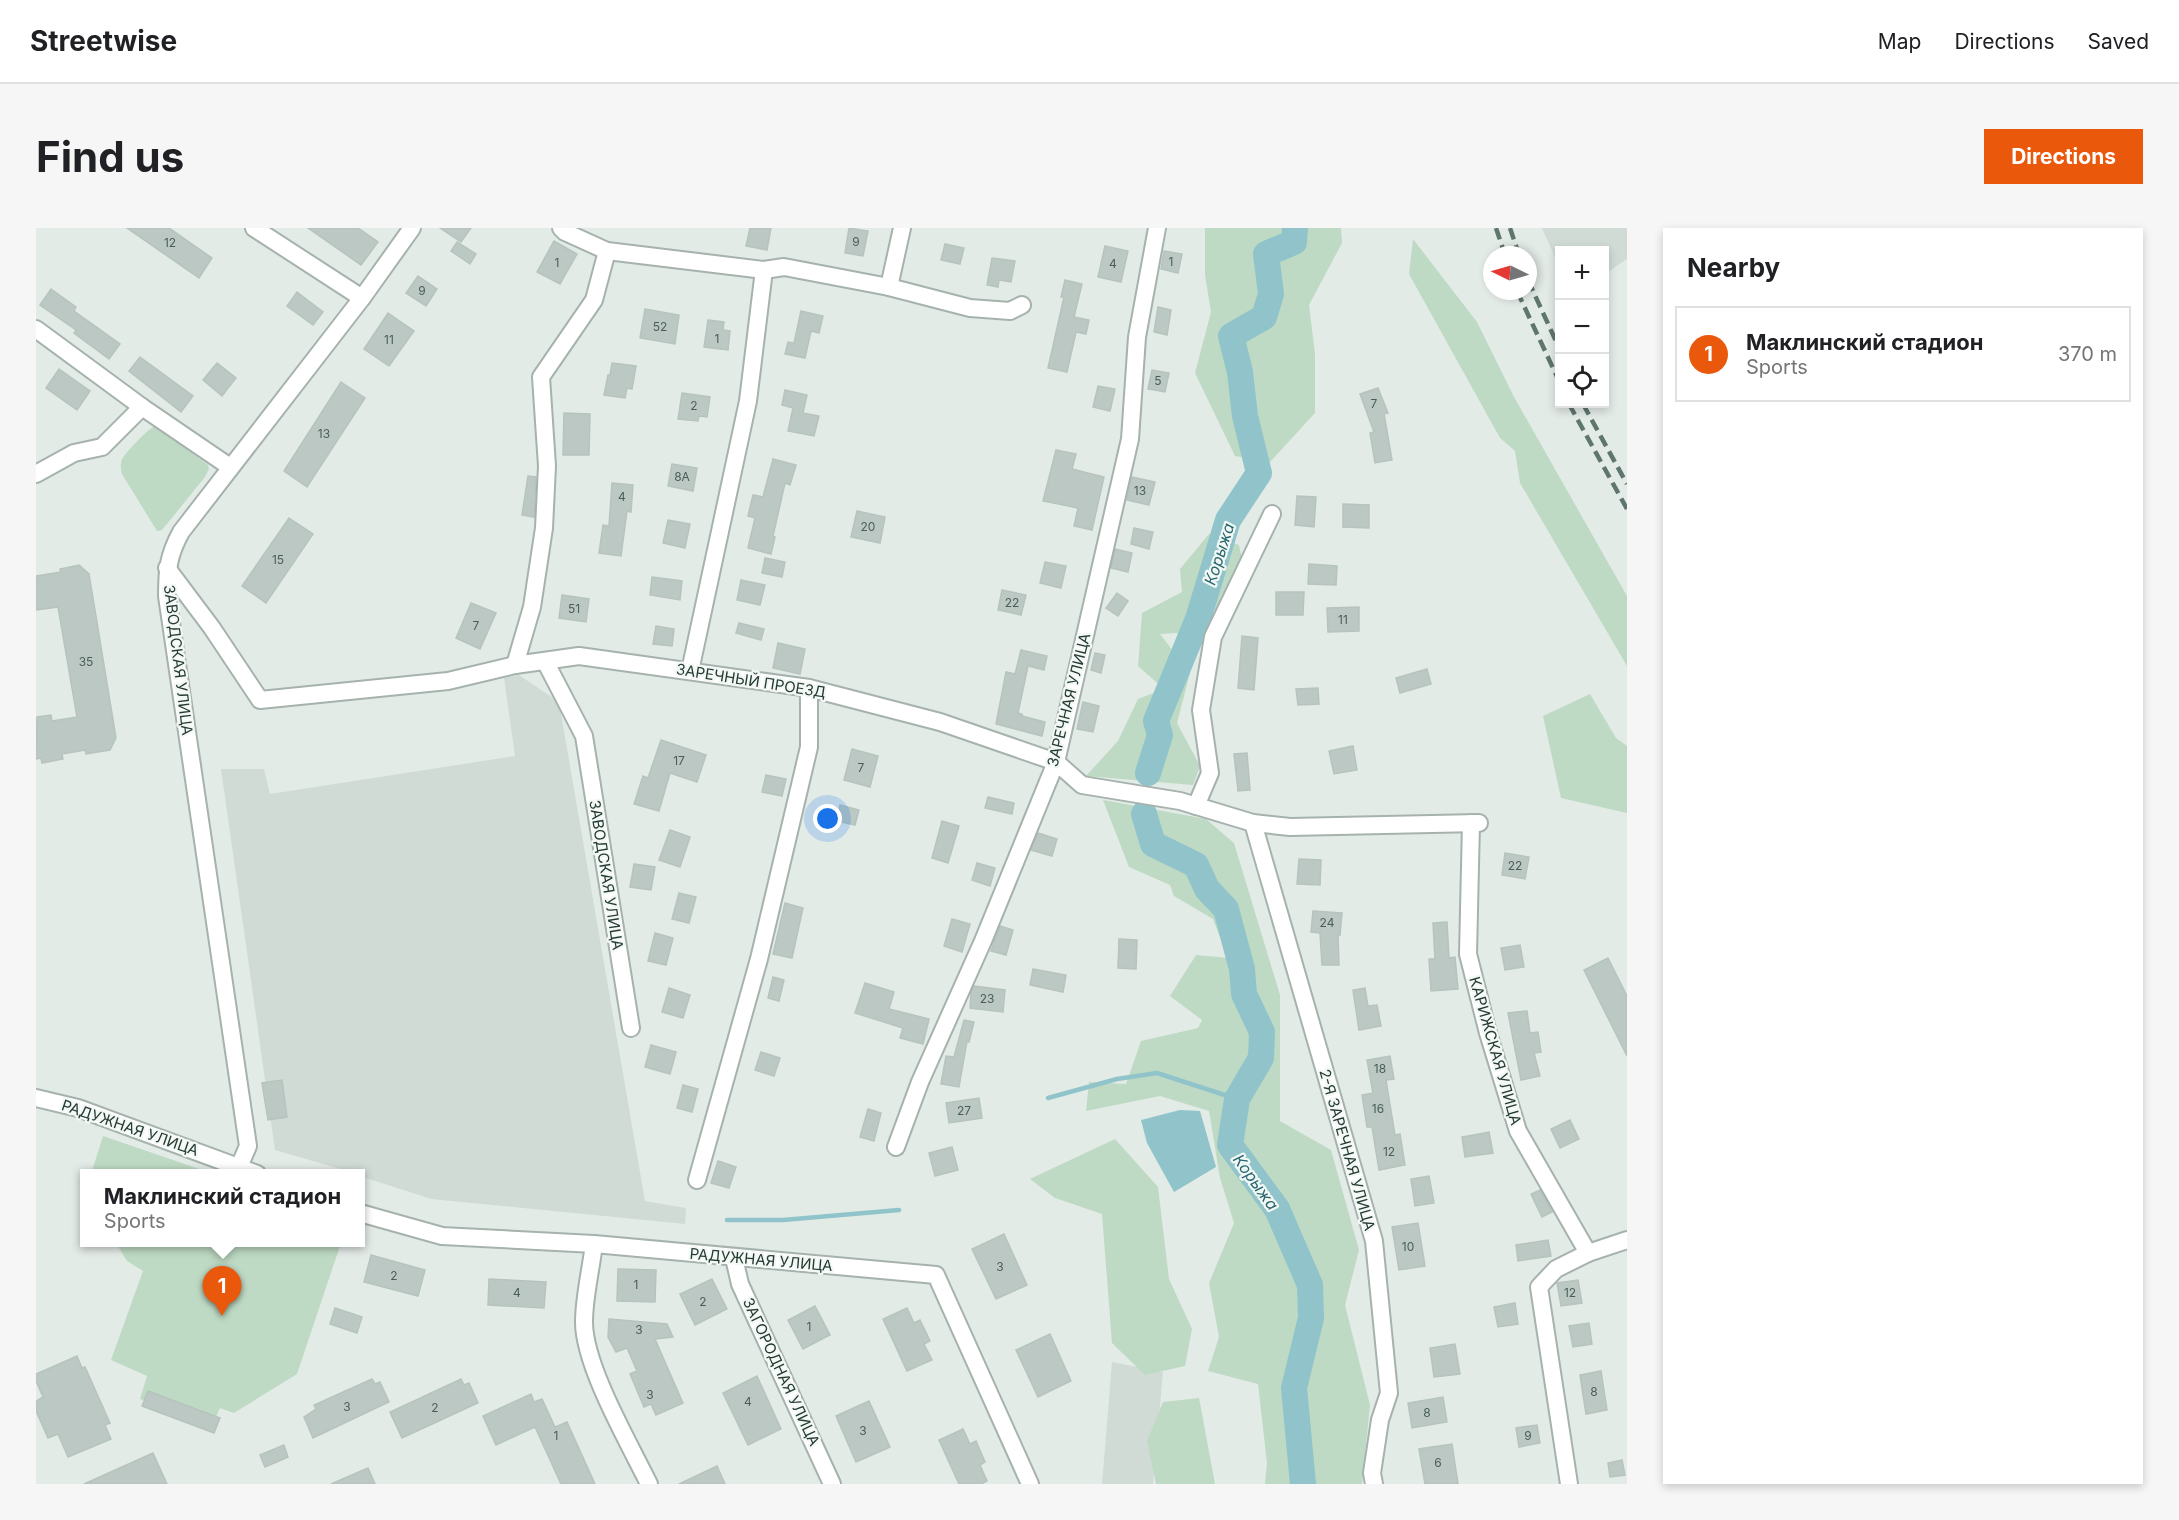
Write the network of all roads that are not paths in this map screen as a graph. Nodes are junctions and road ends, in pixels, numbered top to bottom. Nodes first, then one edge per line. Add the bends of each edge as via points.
1 (254, 228) edge
2 (412, 228) edge
3 (561, 228) edge
4 (902, 228) edge
5 (1157, 228) edge
6 (607, 251) junction
7 (764, 270) junction
8 (889, 288) junction
9 (362, 298) junction
10 (1022, 305) dead end
11 (36, 329) edge
12 (142, 407) junction
13 (230, 467) junction
14 (36, 474) edge
15 (1272, 514) dead end
16 (167, 568) junction
17 (545, 661) junction
18 (515, 665) junction
19 (690, 671) junction
20 (809, 688) junction
21 (1056, 762) junction
22 (1196, 806) junction
23 (1253, 823) junction
24 (631, 1028) dead end
25 (36, 1098) edge
26 (896, 1147) dead end
27 (239, 1167) junction
28 (245, 1169) edge
29 (697, 1180) dead end
30 (365, 1214) edge
31 (1627, 1240) edge
32 (594, 1244) junction
33 (1588, 1253) junction
34 (734, 1258) junction
35 (649, 1484) edge
36 (832, 1484) edge
37 (1030, 1484) edge
38 (1374, 1484) edge
39 (1569, 1484) edge

1 - 9 street
2 - 9 street, ЗАВОДСКАЯ УЛИЦА
3 - 6 street
4 - 8 street
5 - 21 street, ЗАРЕЧНАЯ УЛИЦА via 1137,337 1130,439
6 - 7 street
6 - 18 street via 594,300 541,376 547,466 544,528 532,607
7 - 8 street via 784,267
7 - 19 street via 747,401
8 - 10 street via 970,308 1010,311
9 - 13 street, ЗАВОДСКАЯ УЛИЦА
11 - 12 street
12 - 13 street
12 - 14 street via 102,447 74,453
13 - 16 street, ЗАВОДСКАЯ УЛИЦА via 181,532
15 - 22 street via 1213,637 1201,710 1210,773
16 - 18 street, ЗАРЕЧНЫЙ ПРОЕЗД via 260,700 448,681
16 - 27 street, ЗАВОДСКАЯ УЛИЦА via 168,606 248,1146
17 - 18 street, ЗАРЕЧНЫЙ ПРОЕЗД
17 - 19 street, ЗАРЕЧНЫЙ ПРОЕЗД via 579,656
17 - 24 street, ЗАВОДСКАЯ УЛИЦА via 584,736
19 - 20 street, ЗАРЕЧНЫЙ ПРОЕЗД
20 - 21 street, ЗАРЕЧНЫЙ ПРОЕЗД via 940,722
20 - 29 street via 809,747 759,959
21 - 22 street via 1082,785
21 - 26 street, ЗАРЕЧНАЯ УЛИЦА
22 - 23 street
23 - 33 street, КАРИЖСКАЯ УЛИЦА via 1290,827 1475,823 1468,954 1488,1033 1518,1131
23 - 38 street, 2-Я ЗАРЕЧНАЯ УЛИЦА via 1374,1241 1389,1394 1380,1420 1372,1473
25 - 27 street, РАДУЖНАЯ УЛИЦА via 78,1108
27 - 28 street, РАДУЖНАЯ УЛИЦА
30 - 32 street, РАДУЖНАЯ УЛИЦА via 441,1236
31 - 33 street
32 - 34 street, РАДУЖНАЯ УЛИЦА
32 - 35 street via 584,1322 588,1350
33 - 39 street via 1556,1269 1539,1287
34 - 36 street, ЗАГОРОДНАЯ УЛИЦА via 740,1284
34 - 37 street, РАДУЖНАЯ УЛИЦА via 936,1275

